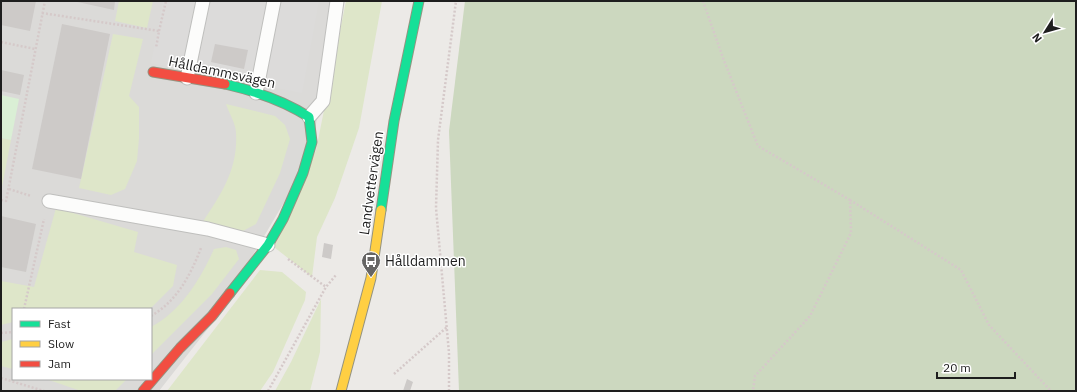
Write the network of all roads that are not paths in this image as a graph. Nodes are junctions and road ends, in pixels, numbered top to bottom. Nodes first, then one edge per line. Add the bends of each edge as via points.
1 (203, 1) edge
2 (274, 1) edge
3 (337, 1) edge
4 (419, 1) edge
5 (153, 72) road end
6 (187, 78) junction
7 (256, 93) junction
8 (309, 117) junction
9 (48, 201) road end
10 (268, 245) junction
11 (143, 391) edge
12 (341, 391) edge

1 - 6 lane
2 - 7 lane
3 - 8 lane via 323,101
4 - 12 street, Landvettervägen via 394,121 371,278
5 - 6 street, Hålldammsvägen
6 - 7 street, Hålldammsvägen
7 - 8 street, Hålldammsvägen via 279,99
8 - 10 street via 312,142 303,173 283,219
9 - 10 lane via 208,229
10 - 11 street via 212,316

